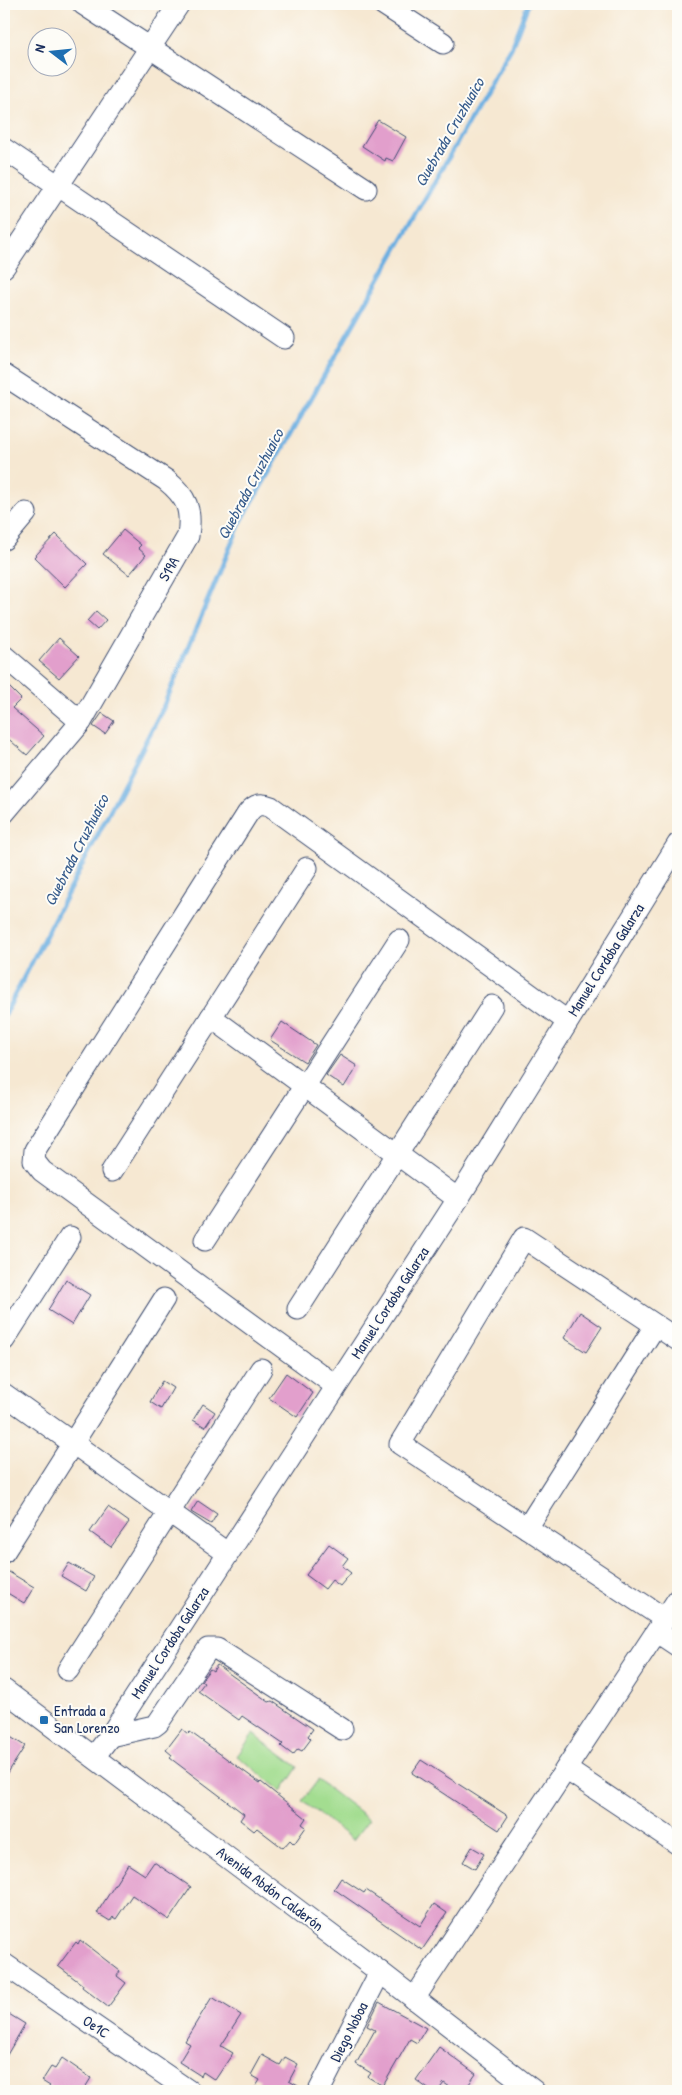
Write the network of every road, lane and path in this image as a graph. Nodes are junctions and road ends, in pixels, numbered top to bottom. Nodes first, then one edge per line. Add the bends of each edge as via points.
1 (83, 4) edge
2 (178, 4) edge
3 (383, 4) edge
4 (443, 43) dead end
5 (150, 47) junction
6 (4, 149) edge
7 (59, 184) junction
8 (366, 189) dead end
9 (4, 268) edge
10 (284, 338) dead end
11 (4, 374) edge
12 (26, 513) dead end
13 (4, 539) edge
14 (4, 656) edge
15 (82, 722) junction
16 (4, 813) edge
17 (678, 844) edge
18 (307, 868) dead end
19 (399, 940) dead end
20 (492, 1006) dead end
21 (211, 1017) junction
22 (567, 1021) junction
23 (304, 1086) junction
24 (397, 1155) junction
25 (112, 1171) dead end
26 (458, 1199) junction
27 (70, 1237) dead end
28 (205, 1240) dead end
29 (164, 1299) dead end
30 (298, 1309) dead end
31 (655, 1326) junction
32 (4, 1340) edge
33 (678, 1340) edge
34 (261, 1369) dead end
35 (336, 1386) junction
36 (4, 1394) edge
37 (73, 1443) junction
38 (169, 1512) junction
39 (527, 1528) junction
40 (4, 1552) edge
41 (227, 1553) junction
42 (678, 1599) edge
43 (661, 1626) junction
44 (678, 1646) edge
45 (68, 1670) dead end
46 (4, 1690) edge
47 (342, 1729) dead end
48 (110, 1736) junction
49 (94, 1757) junction
50 (566, 1769) junction
51 (678, 1844) edge
52 (4, 1964) edge
53 (380, 1972) junction
54 (414, 1999) junction
55 (189, 2091) edge
56 (319, 2091) edge
57 (534, 2091) edge

1 - 5 street
2 - 5 street
3 - 4 street
5 - 7 street
5 - 8 street
6 - 7 street
7 - 9 street
7 - 10 street
11 - 15 street, S19A via 166,480 179,490 187,504 188,536
12 - 13 street
14 - 15 street
15 - 16 street, S19A
17 - 22 street, Manuel Cordoba Galarza
18 - 21 street
19 - 23 street
20 - 24 street
21 - 23 street
21 - 25 street
22 - 26 street, Manuel Cordoba Galarza
22 - 35 street via 271,807 258,804 248,813 35,1150 34,1161 42,1171
23 - 24 street
23 - 28 street
24 - 26 street
24 - 30 street
26 - 35 street, Manuel Cordoba Galarza
27 - 32 street
29 - 37 street
31 - 33 street
31 - 39 street
31 - 39 street via 524,1238 400,1444
34 - 38 street
35 - 41 street, Manuel Cordoba Galarza
36 - 37 street
37 - 38 street
37 - 40 street
38 - 41 street
38 - 45 street
39 - 43 street
41 - 48 street, Manuel Cordoba Galarza
42 - 43 street
43 - 44 street
43 - 50 street
46 - 49 street, Avenida Abdón Calderón
47 - 48 street via 217,1649 208,1649 154,1726
48 - 49 street, Manuel Cordoba Galarza
49 - 53 street, Avenida Abdón Calderón
50 - 51 street
50 - 54 street
52 - 55 street, Oe1C
53 - 54 street, Avenida Abdón Calderón
53 - 56 street, Diego Noboa
54 - 57 street, Avenida Abdón Calderón

